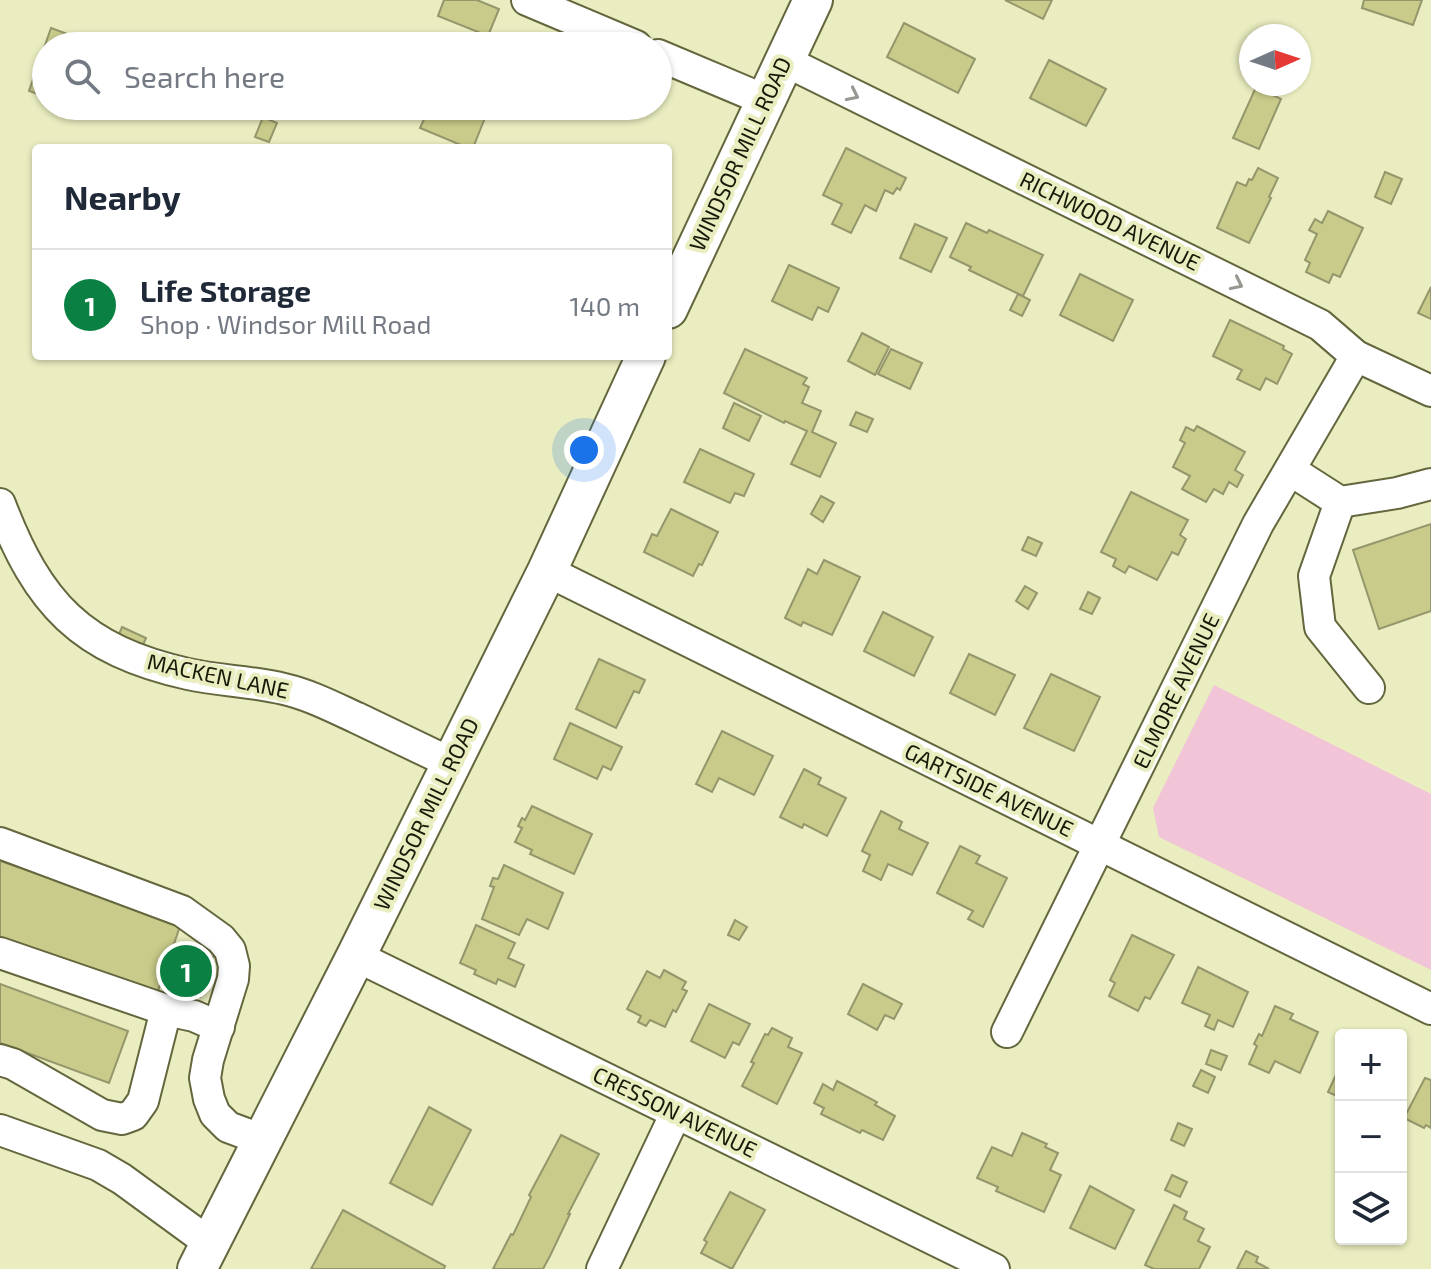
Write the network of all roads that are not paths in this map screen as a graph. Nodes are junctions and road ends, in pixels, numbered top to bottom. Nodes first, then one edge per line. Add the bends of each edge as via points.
1 (527, 0) edge
2 (813, 0) edge
3 (603, 32) edge
4 (783, 60) junction
5 (672, 61) edge
6 (765, 100) junction
7 (672, 298) edge
8 (1356, 356) junction
9 (644, 360) edge
10 (1431, 391) edge
11 (1290, 470) junction
12 (1431, 484) edge
13 (1340, 502) junction
14 (0, 504) edge
15 (547, 571) junction
16 (1369, 688) dead end
17 (451, 763) junction
18 (0, 843) edge
19 (1100, 845) junction
20 (0, 953) edge
21 (356, 956) junction
22 (1431, 1009) edge
23 (166, 1010) junction
24 (219, 1027) junction
25 (1007, 1032) dead end
26 (0, 1060) edge
27 (676, 1113) junction
28 (0, 1130) edge
29 (263, 1140) junction
30 (204, 1256) edge
31 (602, 1269) edge
32 (994, 1269) edge

1 - 3 street
2 - 4 main road, WINDSOR MILL ROAD
4 - 6 main road, WINDSOR MILL ROAD
4 -> 8 street, RICHWOOD AVENUE via 1320,325
5 - 6 street
6 - 7 main road, WINDSOR MILL ROAD
8 - 10 street, RICHWOOD AVENUE
8 - 11 street, ELMORE AVENUE
9 - 15 main road, WINDSOR MILL ROAD
11 - 13 street
11 - 19 street, ELMORE AVENUE via 1258,524
12 - 13 street
13 - 16 street via 1314,576 1320,627
14 - 17 street, MACKEN LANE via 35,580 68,619 104,645 189,674 316,699
15 - 17 main road, WINDSOR MILL ROAD
15 - 19 street, GARTSIDE AVENUE
17 - 21 main road, WINDSOR MILL ROAD
18 - 24 street via 182,911 221,939 234,966
19 - 22 street, GARTSIDE AVENUE
19 - 25 street, ELMORE AVENUE
20 - 23 street
21 - 27 street, CRESSON AVENUE
21 - 29 main road, WINDSOR MILL ROAD
23 - 24 street
23 - 26 street via 143,1101 133,1115 122,1119 102,1115
24 - 29 street via 205,1078 209,1099 228,1127
27 - 31 street
27 - 32 street, CRESSON AVENUE
28 - 30 street via 98,1165 122,1179
29 - 30 main road, WINDSOR MILL ROAD

